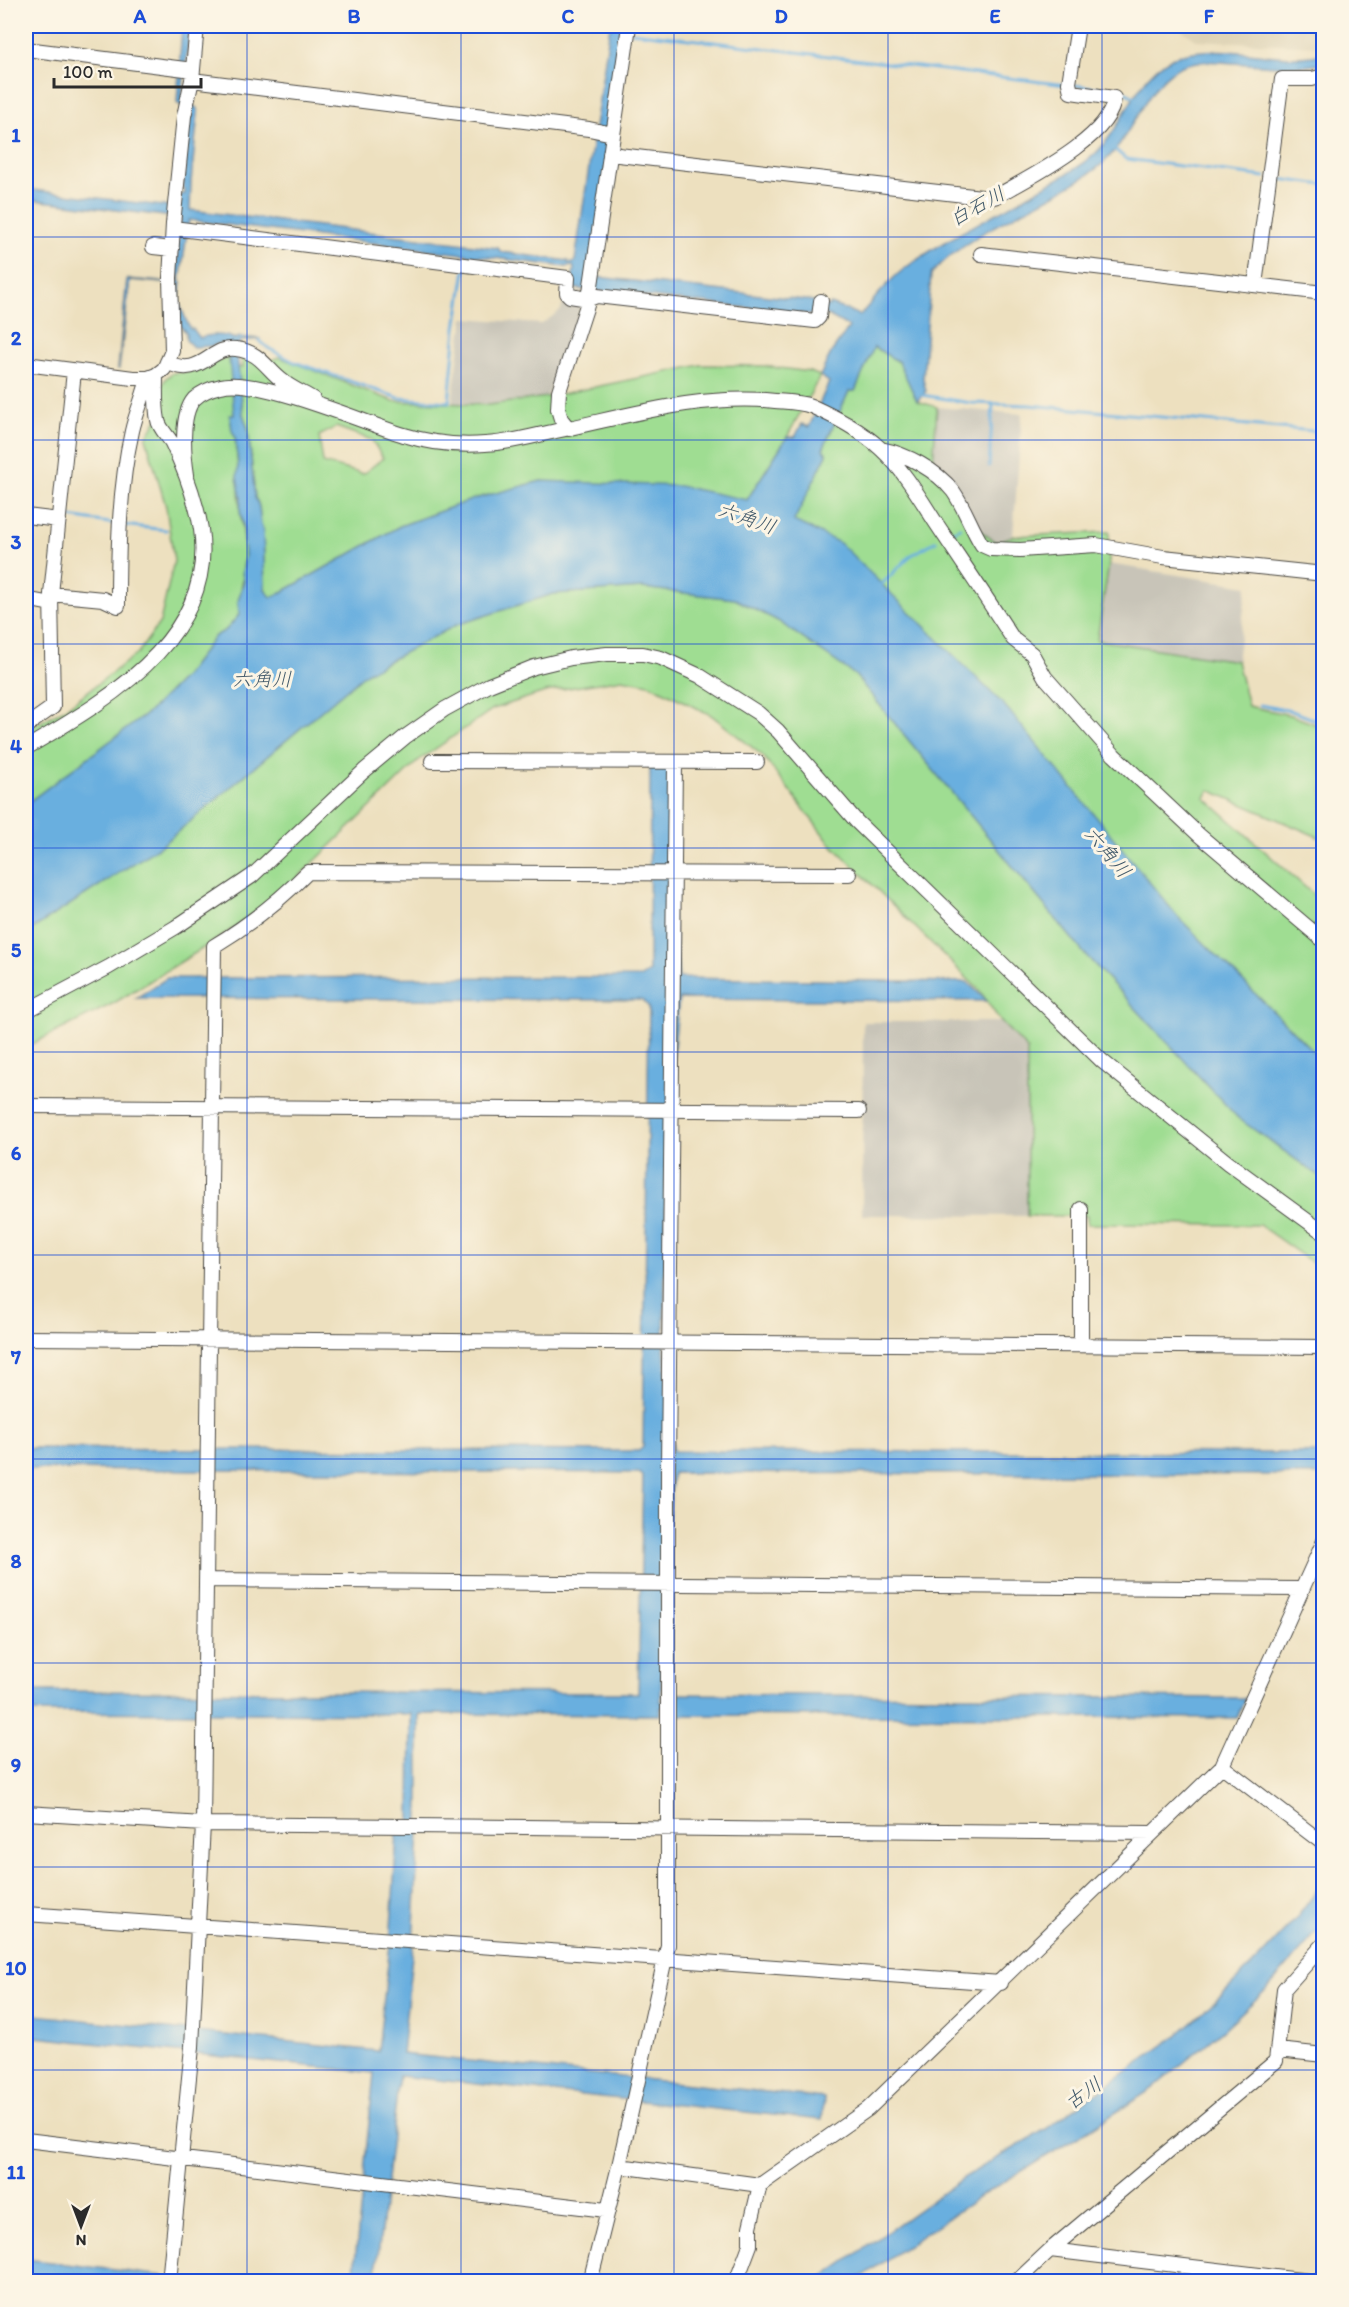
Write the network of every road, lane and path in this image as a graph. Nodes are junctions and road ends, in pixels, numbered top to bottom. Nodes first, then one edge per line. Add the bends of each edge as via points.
1 (197, 26) edge
2 (1078, 26) edge
3 (628, 31) edge
4 (26, 49) edge
5 (187, 72) junction
6 (1323, 76) edge
7 (611, 134) junction
8 (610, 154) junction
9 (173, 226) junction
10 (153, 247) dead end
11 (172, 249) junction
12 (981, 254) dead end
13 (1255, 285) junction
14 (590, 289) junction
15 (1323, 293) edge
16 (821, 300) dead end
17 (167, 362) junction
18 (26, 364) edge
19 (74, 371) junction
20 (152, 376) junction
21 (335, 411) junction
22 (569, 429) junction
23 (881, 449) junction
24 (187, 475) junction
25 (26, 516) edge
26 (60, 517) junction
27 (1323, 574) edge
28 (26, 599) edge
29 (51, 599) junction
30 (26, 726) edge
31 (26, 748) edge
32 (432, 761) dead end
33 (675, 762) junction
34 (757, 762) dead end
35 (664, 872) junction
36 (849, 874) dead end
37 (1323, 941) edge
38 (26, 1011) edge
39 (26, 1106) edge
40 (213, 1107) junction
41 (662, 1110) junction
42 (859, 1112) dead end
43 (1082, 1209) dead end
44 (1323, 1233) edge
45 (26, 1338) edge
46 (211, 1340) junction
47 (660, 1341) junction
48 (1081, 1344) junction
49 (1323, 1347) edge
50 (1323, 1541) edge
51 (208, 1580) junction
52 (657, 1584) junction
53 (1300, 1589) junction
54 (1222, 1766) junction
55 (26, 1813) edge
56 (203, 1824) junction
57 (668, 1827) junction
58 (1153, 1833) junction
59 (1323, 1845) edge
60 (26, 1914) edge
61 (199, 1928) junction
62 (1323, 1944) edge
63 (666, 1960) junction
64 (1001, 1983) junction
65 (1278, 2050) junction
66 (1323, 2055) edge
67 (26, 2140) edge
68 (181, 2159) junction
69 (619, 2166) junction
70 (760, 2185) junction
71 (606, 2210) junction
72 (1050, 2250) junction
73 (169, 2282) edge
74 (590, 2282) edge
75 (736, 2282) edge
76 (1016, 2282) edge
77 (1318, 2282) edge

1 - 5 street
2 - 8 street via 1071,92 1114,98 1113,105 1080,147 990,198
3 - 7 street
4 - 5 street
5 - 7 street
5 - 9 street via 188,105
6 - 13 street via 1282,79
7 - 8 street
8 - 14 street
9 - 11 street
9 - 14 street via 568,278 570,296
10 - 11 street
11 - 17 street via 173,335
12 - 13 street
13 - 15 street
14 - 16 street via 597,296 815,321 819,318
14 - 22 street via 559,391 558,409
17 - 20 street via 164,369
17 - 21 street via 177,367 194,367 232,349 255,355 283,382
18 - 19 street
19 - 20 street
19 - 26 street
20 - 24 street via 158,423
20 - 29 street via 132,429 122,488 118,606 103,599
21 - 22 street via 432,442 485,444
21 - 24 street via 252,386 225,385 208,390 189,407 184,455
22 - 23 street via 702,402 759,399 807,405 844,422
23 - 27 street via 929,469 952,490 982,545 991,549 1096,545 1163,557
23 - 37 street via 911,484 1013,639 1032,654 1045,677 1114,755 1199,835
24 - 31 street via 198,510 202,559 192,604 179,628 129,681
25 - 26 street
26 - 29 street
28 - 29 street
29 - 30 street via 53,707
32 - 33 street
33 - 34 street
33 - 35 street
35 - 36 street
35 - 40 street via 308,872 279,901 214,946
35 - 41 street via 674,989
38 - 44 street via 129,956 252,876 364,771 445,709 534,667 571,658 643,654 700,676 758,713 857,822 1101,1061
39 - 40 street
40 - 41 street
40 - 46 street
41 - 42 street
41 - 47 street
43 - 48 street
45 - 46 street
46 - 47 street
46 - 51 street
47 - 48 street
47 - 52 street via 669,1461
48 - 49 street
50 - 53 street
51 - 52 street
51 - 56 street
52 - 53 street
52 - 57 street via 667,1704
53 - 54 street
54 - 58 street
54 - 59 street
55 - 56 street
56 - 57 street
56 - 61 street
57 - 58 street
57 - 63 street
58 - 64 street
60 - 61 street
61 - 63 street
61 - 68 street
62 - 65 street via 1284,1989
63 - 64 street
63 - 69 street
64 - 70 street via 868,2109
65 - 66 street
65 - 72 street via 1275,2061
67 - 68 street
68 - 71 street
68 - 73 street
69 - 70 street
69 - 71 street
70 - 75 street via 750,2245
71 - 74 street
72 - 76 street
72 - 77 street

